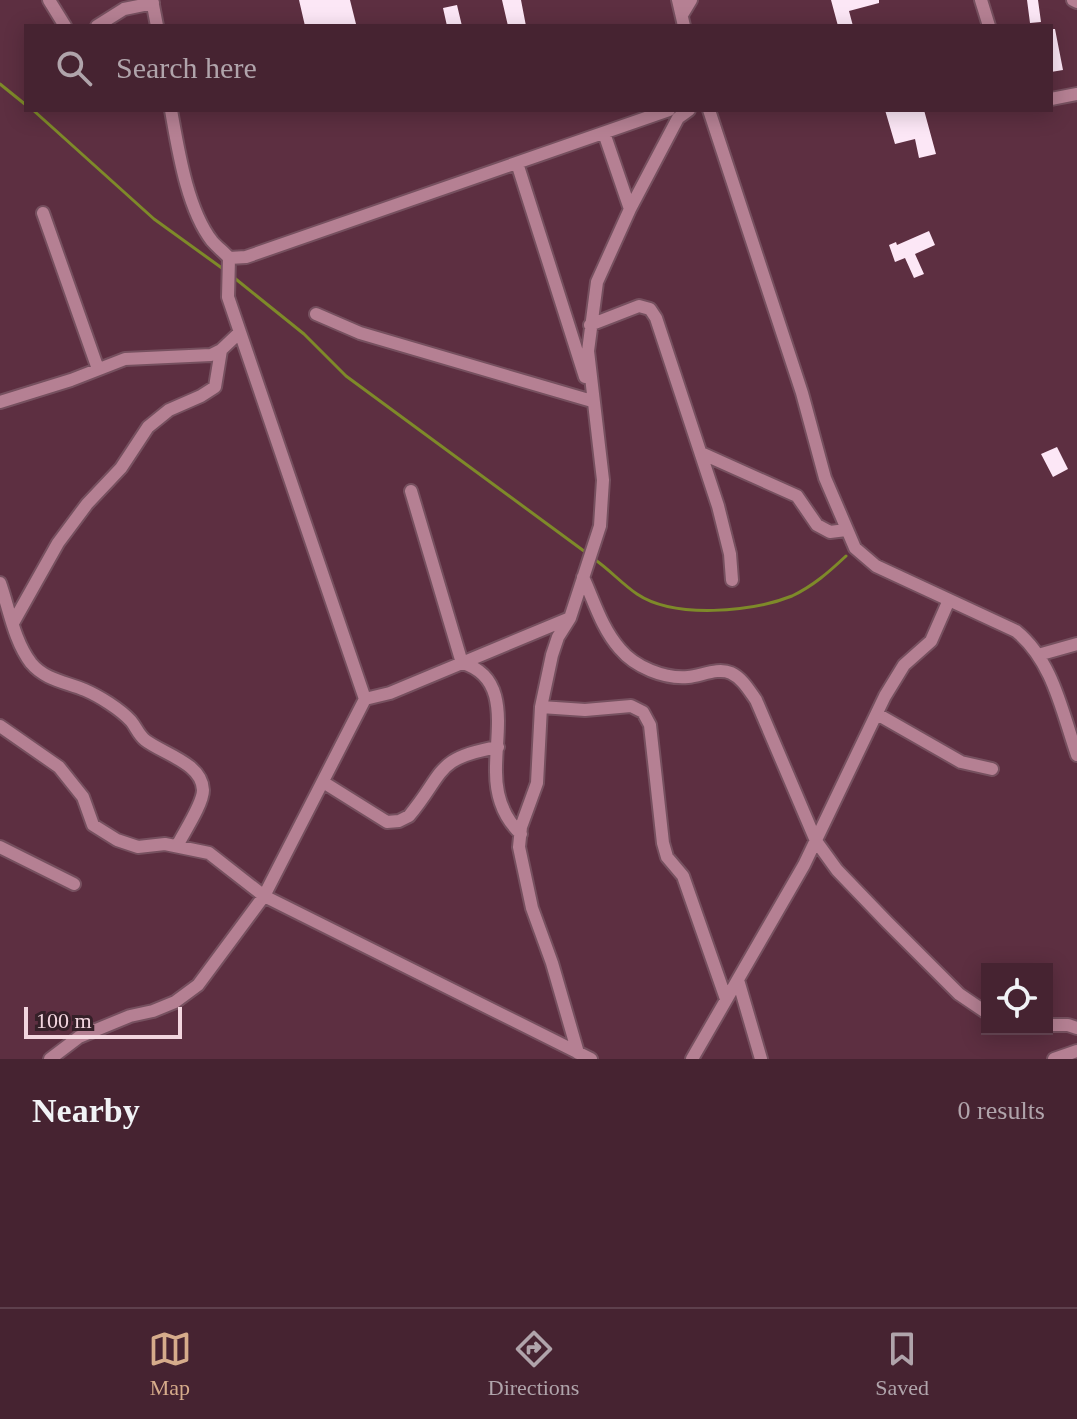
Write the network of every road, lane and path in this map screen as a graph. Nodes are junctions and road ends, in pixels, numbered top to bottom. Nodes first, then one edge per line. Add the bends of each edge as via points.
1 (49, 0) edge
2 (678, 0) edge
3 (691, 0) edge
4 (981, 0) edge
5 (152, 1) edge
6 (683, 20) edge
7 (64, 24) edge
8 (100, 24) edge
9 (157, 24) edge
10 (988, 24) edge
11 (1077, 94) edge
12 (1053, 99) edge
13 (171, 112) edge
14 (663, 112) edge
15 (686, 112) edge
16 (710, 112) edge
17 (604, 133) junction
18 (517, 163) junction
19 (630, 209) junction
20 (43, 213) dead end
21 (228, 263) junction
22 (316, 314) dead end
23 (590, 325) junction
24 (240, 332) junction
25 (221, 350) junction
26 (98, 369) junction
27 (592, 401) junction
28 (0, 402) edge
29 (701, 453) junction
30 (411, 491) dead end
31 (846, 530) junction
32 (583, 577) junction
33 (732, 580) dead end
34 (0, 583) edge
35 (949, 600) junction
36 (570, 618) junction
37 (13, 623) junction
38 (1077, 644) edge
39 (1038, 655) junction
40 (462, 663) junction
41 (365, 699) junction
42 (541, 707) junction
43 (877, 714) junction
44 (0, 726) edge
45 (498, 747) junction
46 (1077, 755) edge
47 (992, 769) dead end
48 (323, 782) junction
49 (521, 834) junction
50 (816, 841) junction
51 (177, 846) junction
52 (0, 847) edge
53 (74, 884) dead end
54 (264, 896) junction
55 (738, 980) junction
56 (726, 999) junction
57 (981, 1009) edge
58 (1053, 1025) edge
59 (1077, 1028) edge
60 (1077, 1051) edge
61 (578, 1053) junction
62 (50, 1059) edge
63 (591, 1059) edge
64 (692, 1059) edge
65 (761, 1059) edge
66 (1054, 1059) edge

1 - 7 street
2 - 6 street
3 - 6 street
4 - 10 street
5 - 8 street via 124,9
5 - 9 street
11 - 12 street
13 - 21 street via 197,214
14 - 17 street
15 - 19 street via 678,118
16 - 31 street
17 - 18 street
17 - 19 street
18 - 21 street
18 - 27 street
19 - 23 street via 597,282
20 - 26 street
21 - 24 street via 228,297
22 - 27 street via 360,333
23 - 27 street
23 - 29 street via 639,306 650,309
24 - 25 street
24 - 41 street
25 - 26 street via 211,355 135,357
25 - 37 street via 215,387 148,427 58,543
26 - 28 street
27 - 32 street via 602,505
29 - 31 street via 797,496 817,525 830,532
29 - 33 street via 724,529
30 - 40 street
31 - 35 street via 855,548 876,566
32 - 36 street
32 - 50 street via 606,630 638,664 687,677 729,671 746,684
34 - 37 street
35 - 39 street via 1016,631
35 - 43 street via 931,641 904,665
36 - 40 street
36 - 42 street via 552,655
37 - 51 street via 32,664 63,684 97,696 131,720 146,741 201,780 203,794
38 - 39 street
39 - 46 street
40 - 41 street
40 - 45 street via 486,674 500,721
41 - 48 street
42 - 49 street via 537,783
42 - 56 street via 631,706 643,712 650,725 658,820 667,857 683,876
43 - 47 street via 961,762
43 - 50 street
44 - 51 street via 59,767 83,797 93,825 138,847
45 - 48 street via 448,762 419,804 399,821 387,822
45 - 49 street via 495,773 502,810
48 - 54 street
49 - 61 street via 532,908
50 - 55 street
50 - 57 street via 837,870 959,994
51 - 54 street via 209,853
52 - 53 street
54 - 61 street
54 - 62 street via 198,985 164,1007 79,1037
55 - 56 street
55 - 65 street
56 - 64 street
58 - 59 street
60 - 66 street
61 - 63 street

